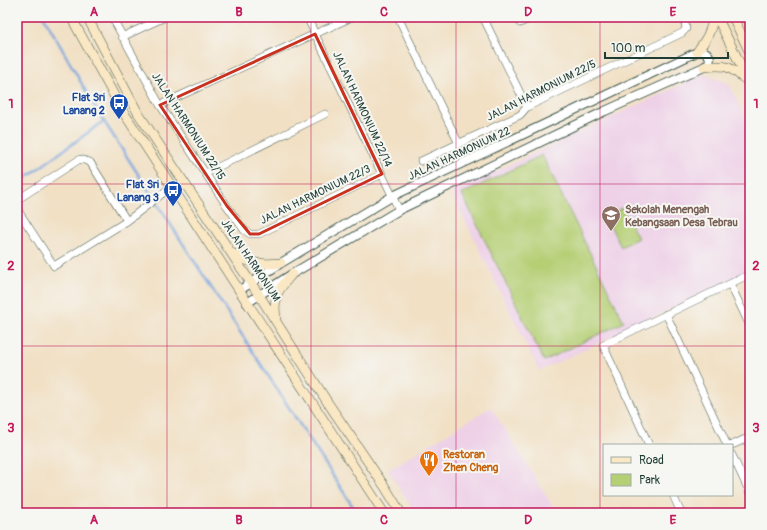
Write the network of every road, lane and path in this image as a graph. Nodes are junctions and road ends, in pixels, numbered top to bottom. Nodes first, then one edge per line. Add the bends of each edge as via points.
1 (71, 17) edge
2 (87, 17) edge
3 (112, 17) edge
4 (165, 17) edge
5 (307, 17) edge
6 (352, 17) edge
7 (398, 17) edge
8 (483, 17) edge
9 (533, 17) edge
10 (684, 17) edge
11 (713, 17) edge
12 (717, 17) edge
13 (733, 17) edge
14 (520, 23) dead end
15 (315, 34) junction
16 (122, 37) junction
17 (747, 39) edge
18 (697, 52) junction
19 (750, 53) edge
20 (704, 67) junction
21 (750, 84) edge
22 (160, 105) junction
23 (527, 108) junction
24 (325, 114) dead end
25 (458, 144) junction
26 (421, 161) dead end
27 (206, 173) junction
28 (382, 174) junction
29 (171, 187) junction
30 (393, 196) junction
31 (17, 200) edge
32 (17, 209) edge
33 (399, 210) junction
34 (127, 221) junction
35 (259, 234) joint
36 (230, 251) junction
37 (280, 263) junction
38 (292, 274) junction
39 (750, 274) edge
40 (251, 283) junction
41 (730, 284) junction
42 (240, 290) junction
43 (259, 295) junction
44 (247, 303) junction
45 (666, 314) junction
46 (276, 321) junction
47 (750, 326) edge
48 (750, 437) edge
49 (650, 444) edge
50 (727, 444) edge
51 (733, 445) edge
52 (733, 457) edge
53 (750, 493) edge
54 (673, 496) edge
55 (384, 513) edge
56 (401, 513) edge
57 (681, 513) edge

1 - 29 main road via 122,110
2 - 36 main road, JALAN HARMONIUM via 138,113
3 - 16 street, JALAN HARMONIUM 22/15
4 - 16 street
5 - 15 street, JALAN HARMONIUM 22/14
6 - 15 street
7 - 25 street
8 - 23 street
9 - 14 street
10 - 23 street, JALAN HARMONIUM 22/5 via 686,29 682,33
11 - 18 main road via 708,36
12 - 21 main road
13 - 17 main road
15 - 22 street
15 - 28 street, JALAN HARMONIUM 22/14
16 - 22 street, JALAN HARMONIUM 22/15
17 - 19 main road
18 - 20 street via 704,51 710,58
18 - 30 street, JALAN HARMONIUM 22
20 - 21 main road via 731,68
20 - 33 street via 592,117
22 - 27 street, JALAN HARMONIUM 22/15
23 - 25 street, JALAN HARMONIUM 22/5 via 520,115
24 - 27 street
25 - 26 street, JALAN HARMONIUM 22/5
27 - 35 street, JALAN HARMONIUM 22/15 via 244,230 250,234
28 - 30 street, JALAN HARMONIUM 22/14
28 - 35 street, JALAN HARMONIUM 22/3
29 - 34 street
29 - 42 main road
30 - 33 street, JALAN HARMONIUM 22/14
30 - 37 street, JALAN HARMONIUM 22
31 - 34 street via 80,158 90,162
32 - 34 street via 54,266
33 - 38 street
36 - 37 main road via 253,263
36 - 40 main road, JALAN HARMONIUM
37 - 40 street, JALAN HARMONIUM 22
38 - 43 street
38 - 46 main road via 274,300
39 - 41 street
40 - 42 street, JALAN HARMONIUM 22
40 - 43 main road, JALAN HARMONIUM
41 - 45 street
41 - 47 street
42 - 44 main road
43 - 44 street
43 - 46 main road, JALAN HARMONIUM
44 - 55 main road
45 - 49 street via 602,345
45 - 50 street
46 - 56 main road, JALAN HARMONIUM
48 - 51 street
52 - 53 street
54 - 57 street

